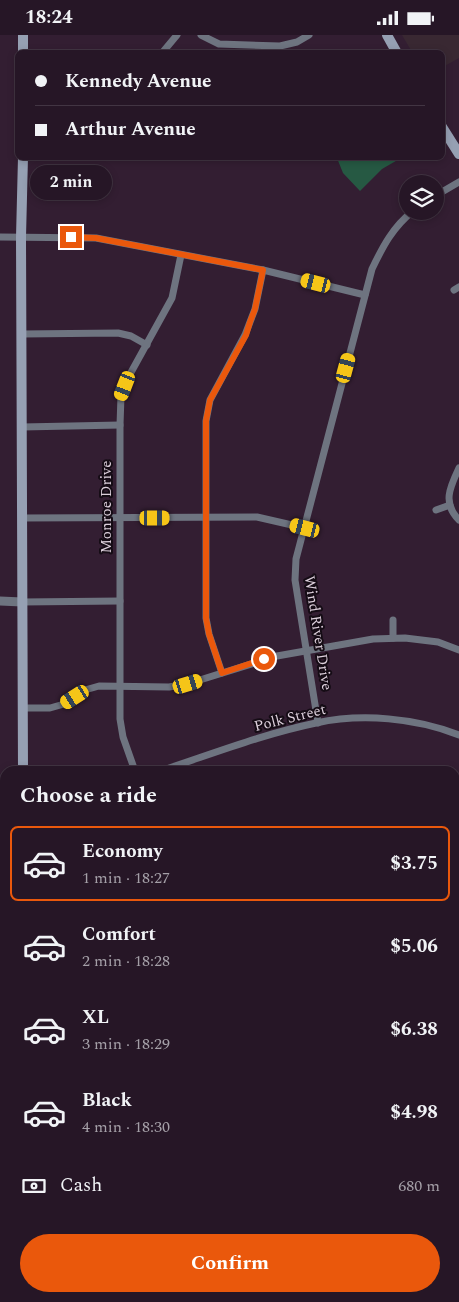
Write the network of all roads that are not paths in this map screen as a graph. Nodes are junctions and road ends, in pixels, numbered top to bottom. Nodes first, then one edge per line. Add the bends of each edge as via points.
1 (22, 35) edge
2 (177, 35) edge
3 (201, 35) edge
4 (309, 35) edge
5 (386, 35) edge
6 (23, 50) edge
7 (164, 50) edge
8 (395, 50) edge
9 (445, 132) edge
10 (459, 154) edge
11 (23, 160) edge
12 (459, 182) edge
13 (444, 191) edge
14 (403, 220) edge
15 (0, 237) edge
16 (21, 237) junction
17 (181, 255) junction
18 (263, 270) junction
19 (365, 295) junction
20 (22, 334) junction
21 (147, 345) junction
22 (120, 425) junction
23 (22, 427) junction
24 (459, 468) edge
25 (450, 505) junction
26 (436, 510) dead end
27 (206, 517) junction
28 (22, 518) junction
29 (120, 518) junction
30 (459, 520) edge
31 (305, 528) junction
32 (0, 601) edge
33 (120, 601) junction
34 (22, 602) junction
35 (393, 620) dead end
36 (393, 638) junction
37 (459, 650) edge
38 (306, 651) junction
39 (222, 673) junction
40 (119, 686) junction
41 (23, 708) junction
42 (318, 723) junction
43 (459, 735) edge
44 (23, 766) edge
45 (133, 766) edge
46 (175, 766) edge

1 - 6 main road
2 - 7 street
3 - 4 street via 219,44 280,46
5 - 8 main road
9 - 10 main road
11 - 16 main road
12 - 13 street
14 - 19 street, Wind River Drive via 382,247
15 - 16 street
16 - 17 street via 96,238
16 - 20 main road
17 - 18 street
17 - 21 street, Monroe Drive via 172,298
18 - 19 street
18 - 27 street via 246,335 210,400 206,421
19 - 31 street, Wind River Drive
20 - 21 street via 118,333
20 - 23 main road
21 - 22 street, Monroe Drive via 121,396
22 - 23 street
22 - 29 street, Monroe Drive
23 - 28 main road
24 - 25 street via 451,485
25 - 26 street
25 - 30 street
27 - 29 street
27 - 31 street via 257,517
27 - 39 street via 206,618
28 - 29 street
28 - 34 main road
29 - 33 street, Monroe Drive
31 - 38 street, Wind River Drive via 294,569
32 - 34 street
33 - 34 street
33 - 40 street, Monroe Drive
34 - 41 main road
35 - 36 street
36 - 37 street via 438,642
36 - 38 street
38 - 39 street via 277,656
38 - 42 street, Wind River Drive
39 - 40 street via 169,687
40 - 41 street via 86,690 64,704 50,708
40 - 45 street, Monroe Drive via 120,719
41 - 44 main road
42 - 43 street, Polk Street via 383,719 417,723
42 - 46 street, Polk Street

